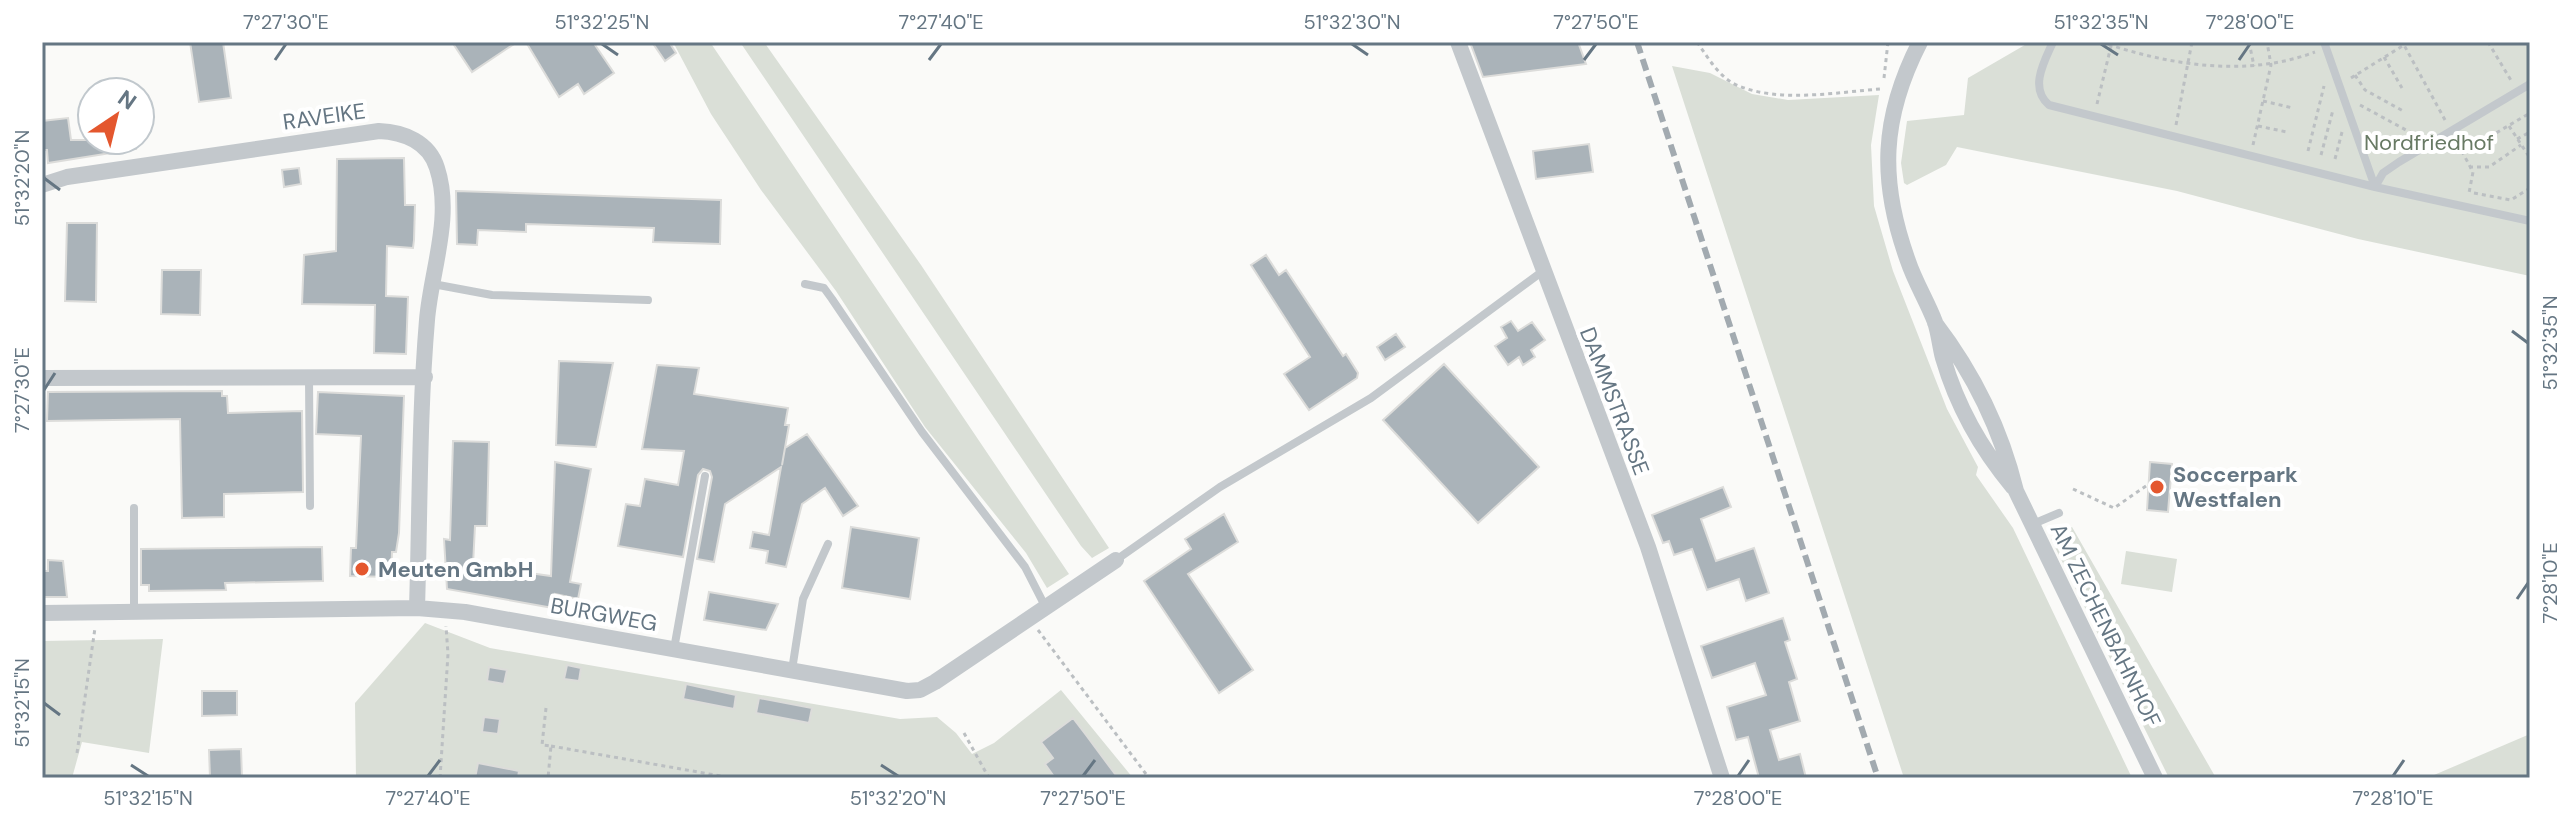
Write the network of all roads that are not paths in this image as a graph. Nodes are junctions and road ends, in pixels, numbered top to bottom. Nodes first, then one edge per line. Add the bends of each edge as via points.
1 (1458, 42) edge
2 (1920, 42) edge
3 (2053, 42) edge
4 (2325, 45) edge
5 (2530, 84) edge
6 (42, 185) edge
7 (2375, 187) junction
8 (2530, 221) edge
9 (1543, 271) junction
10 (432, 284) junction
11 (805, 284) dead end
12 (648, 300) dead end
13 (425, 377) junction
14 (42, 378) edge
15 (309, 378) junction
16 (705, 476) dead end
17 (310, 506) dead end
18 (134, 508) dead end
19 (2059, 513) dead end
20 (2033, 524) junction
21 (828, 544) dead end
22 (1116, 560) joint
23 (417, 608) junction
24 (1046, 608) junction
25 (134, 612) junction
26 (42, 613) edge
27 (674, 649) junction
28 (791, 671) junction
29 (1722, 778) edge
30 (2155, 778) edge

1 - 9 street, DAMMSTRASSE
2 - 20 street, AM ZECHENBAHNHOF via 1887,143 1893,215 1935,323 1986,404
3 - 7 lane via 2039,77 2042,100 2049,105
4 - 7 lane
5 - 7 lane via 2383,173
6 - 10 street, RAVEIKE via 67,177 393,131 424,147 437,169 442,208
7 - 8 lane
9 - 22 lane via 1371,398 1220,487
9 - 29 street, DAMMSTRASSE via 1648,547
10 - 12 lane via 492,295
10 - 13 street, RAVEIKE
11 - 24 lane via 824,288 922,432 1025,567
13 - 15 street
13 - 23 street, RAVEIKE
14 - 15 street
15 - 17 lane
16 - 27 lane
18 - 25 lane
19 - 20 lane
20 - 30 street, AM ZECHENBAHNHOF
21 - 28 lane via 803,599
22 - 24 street, BURGWEG
23 - 25 street, BURGWEG
23 - 27 street, BURGWEG
24 - 28 street, BURGWEG via 920,690
25 - 26 street, BURGWEG
27 - 28 street, BURGWEG

